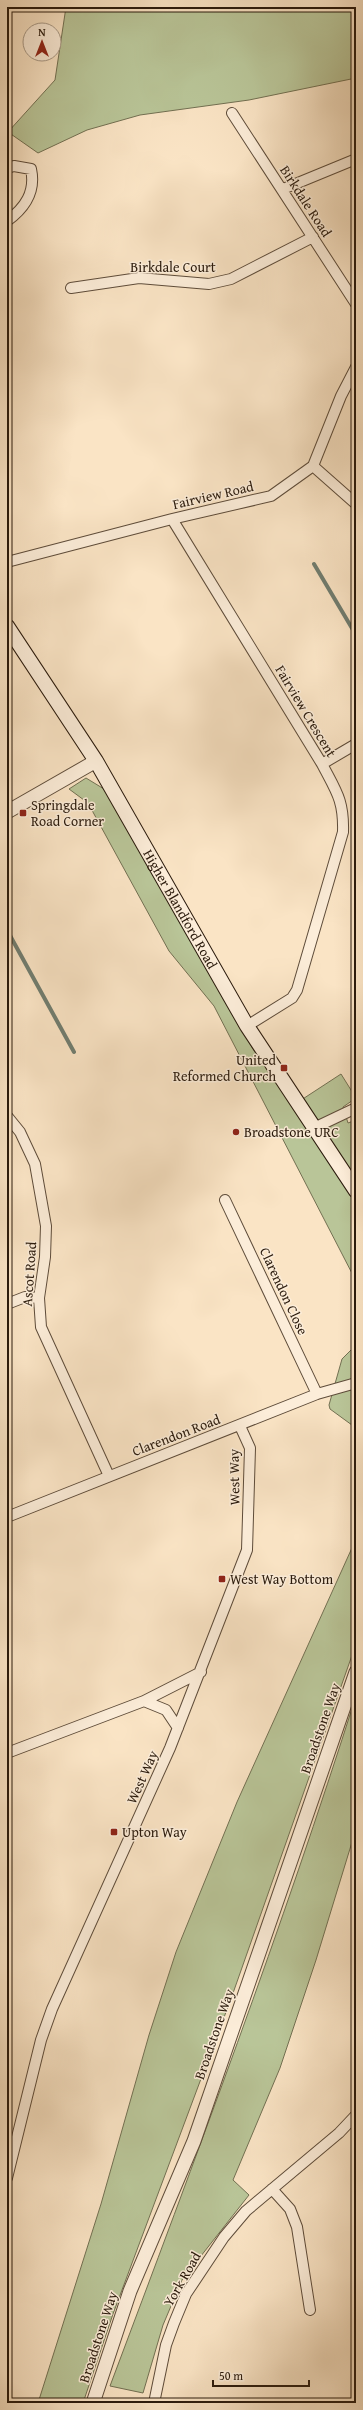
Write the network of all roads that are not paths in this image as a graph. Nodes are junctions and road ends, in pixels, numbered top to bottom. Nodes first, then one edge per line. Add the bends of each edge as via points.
1 (232, 114) dead end
2 (356, 159) edge
3 (7, 168) edge
4 (283, 189) junction
5 (7, 221) edge
6 (313, 237) junction
7 (71, 288) dead end
8 (356, 304) edge
9 (356, 367) edge
10 (313, 466) junction
11 (356, 504) edge
12 (172, 519) junction
13 (7, 562) edge
14 (7, 626) edge
15 (356, 744) edge
16 (96, 761) junction
17 (322, 764) junction
18 (7, 812) edge
19 (247, 1026) junction
20 (356, 1108) edge
21 (7, 1116) edge
22 (314, 1128) junction
23 (356, 1191) edge
24 (225, 1200) dead end
25 (39, 1298) junction
26 (7, 1304) edge
27 (356, 1383) edge
28 (317, 1394) junction
29 (240, 1426) junction
30 (109, 1476) junction
31 (7, 1517) edge
32 (201, 1672) junction
33 (356, 1672) edge
34 (144, 1701) junction
35 (178, 1728) junction
36 (7, 1753) edge
37 (355, 2118) edge
38 (7, 2178) edge
39 (272, 2189) junction
40 (310, 2310) dead end
41 (93, 2403) edge
42 (154, 2403) edge

1 - 4 street, Birkdale Road
2 - 4 street
3 - 5 street via 14,166 30,169 33,179 26,204
4 - 6 street, Birkdale Road
6 - 7 street, Birkdale Court via 231,279 209,284 139,278
6 - 8 street, Birkdale Road
9 - 10 street via 341,396
10 - 11 street
10 - 12 street, Fairview Road via 271,496
12 - 13 street, Fairview Road
12 - 17 street, Fairview Crescent
14 - 16 main road, Higher Blandford Road
15 - 17 street
16 - 18 street
16 - 19 main road, Higher Blandford Road
17 - 19 street, Fairview Crescent via 341,800 344,811 343,832 297,990 292,998
19 - 22 main road, Higher Blandford Road
20 - 22 street
21 - 25 street, Ascot Road via 20,1132 35,1164 41,1191 46,1226 45,1257
22 - 23 main road, Higher Blandford Road
24 - 28 street, Clarendon Close
25 - 26 street via 25,1297
25 - 30 street, Ascot Road via 41,1327
27 - 28 street, Clarendon Road
28 - 29 street, Clarendon Road
29 - 30 street, Clarendon Road
29 - 32 street, West Way via 250,1448 247,1550
30 - 31 street, Clarendon Road
32 - 34 street
32 - 35 street, West Way
33 - 41 street, Broadstone Way via 194,2141 130,2291
34 - 35 street via 166,1710
34 - 36 street
35 - 38 street, West Way via 45,2028
37 - 39 street, York Road
39 - 40 street via 290,2210 297,2227
39 - 42 street, York Road via 246,2211 224,2237 186,2294 166,2345

